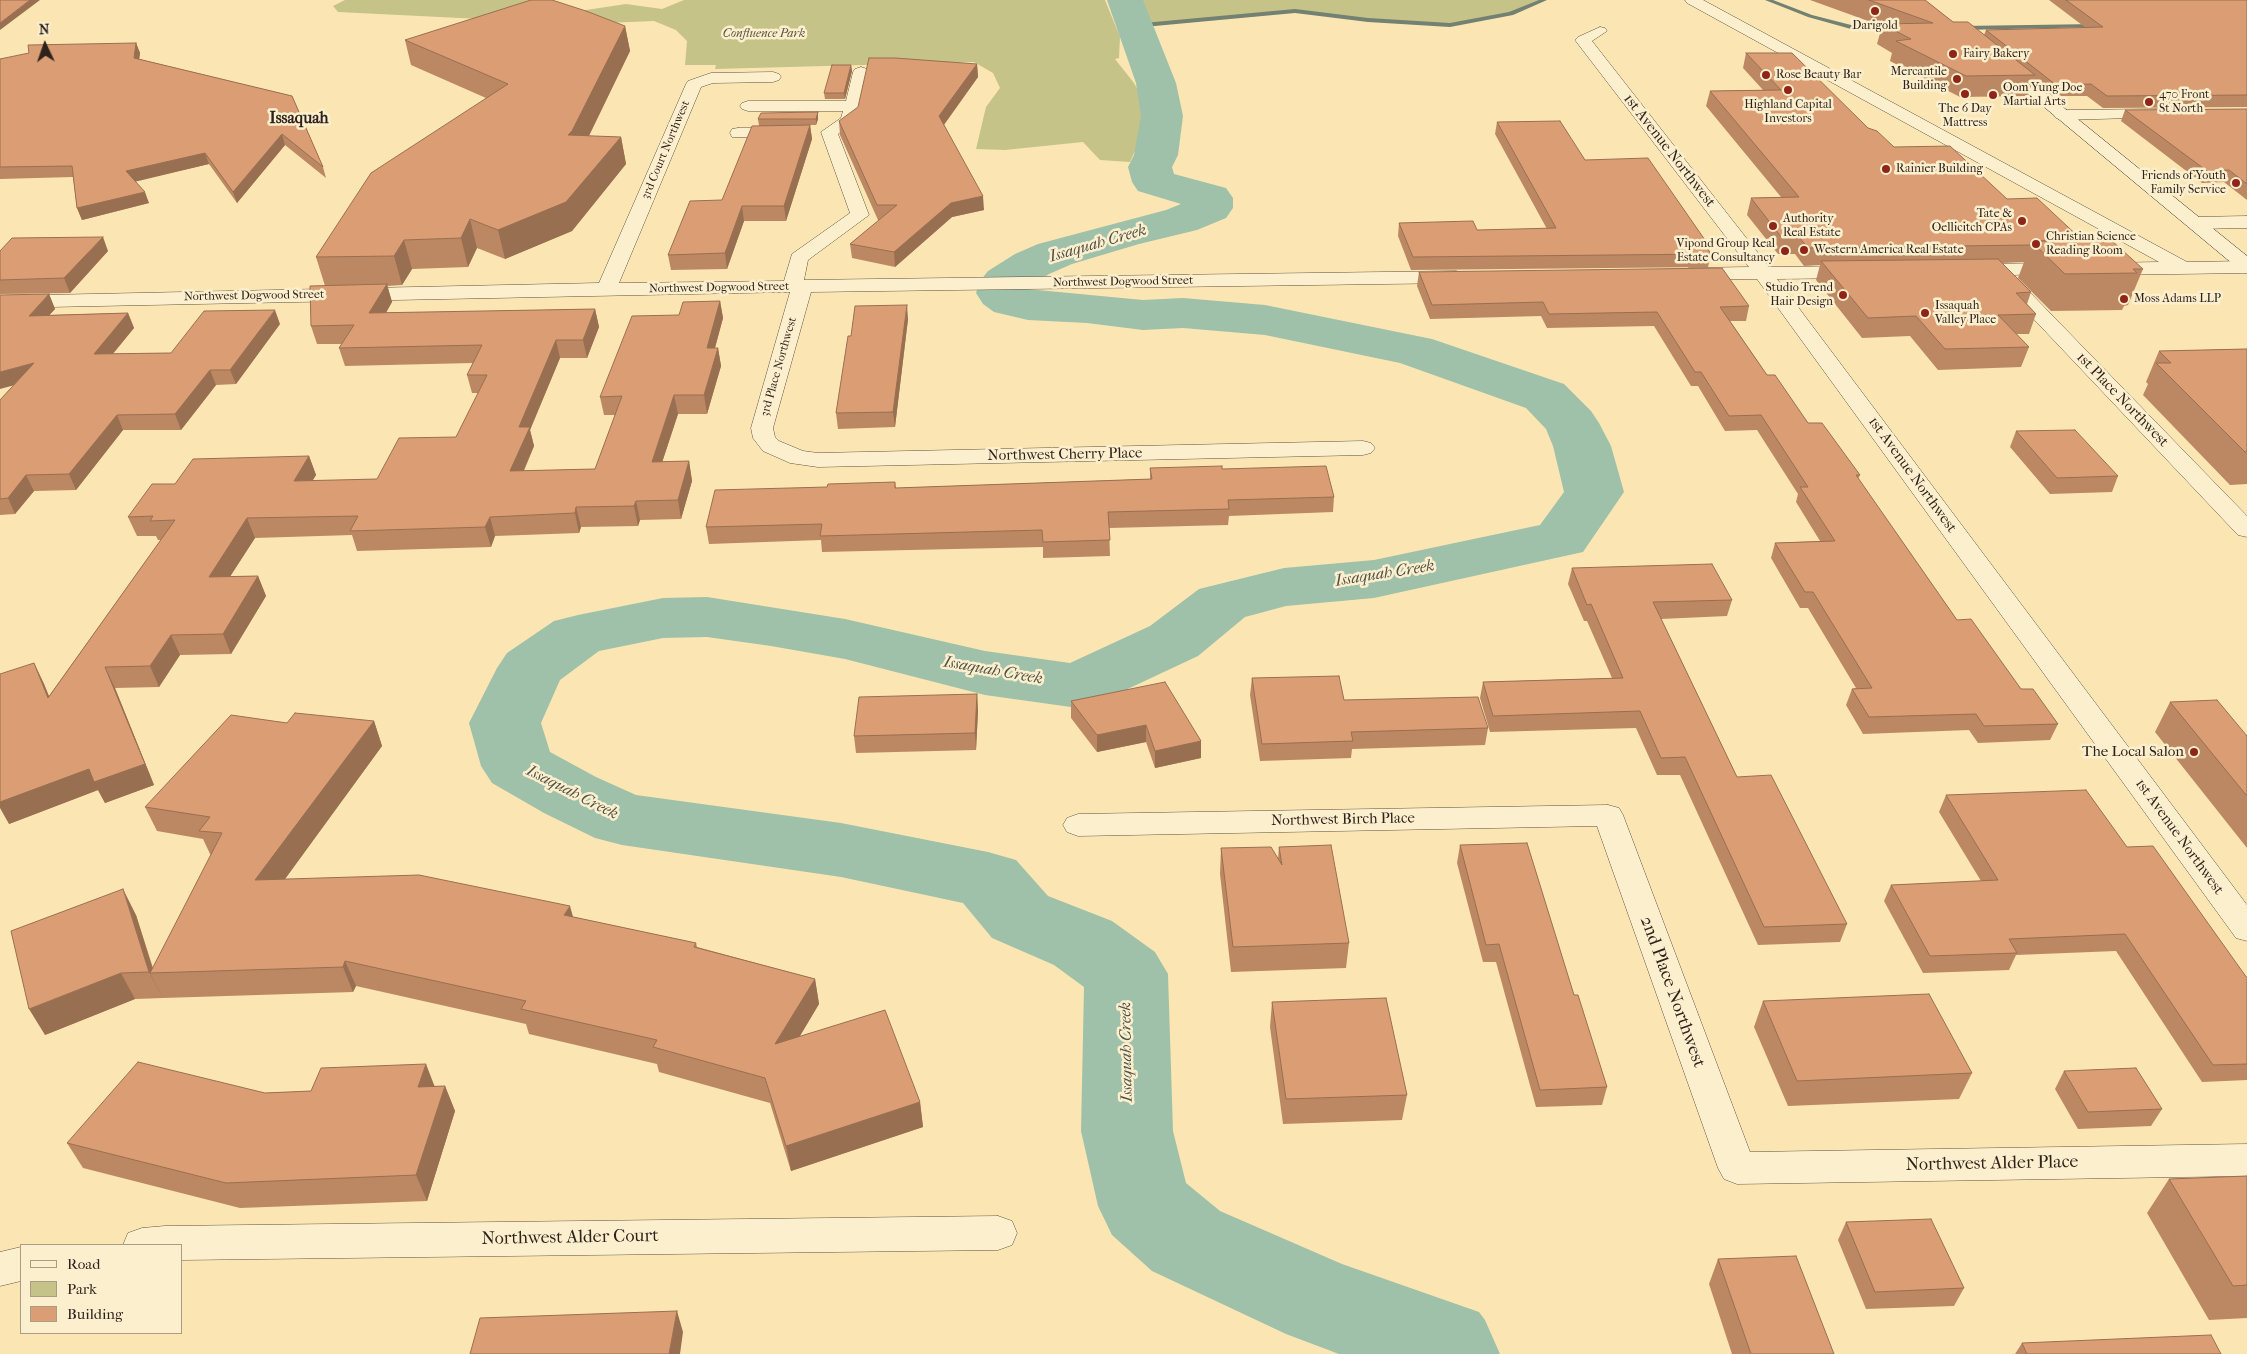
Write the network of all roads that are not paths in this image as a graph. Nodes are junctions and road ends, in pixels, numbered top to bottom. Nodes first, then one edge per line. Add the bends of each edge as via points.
1 (1692, 0) edge
2 (1600, 31) dead end
3 (1984, 51) edge
4 (862, 72) dead end
5 (773, 78) dead end
6 (748, 106) dead end
7 (853, 106) junction
8 (2180, 113) edge
9 (2062, 114) junction
10 (829, 132) junction
11 (738, 133) dead end
12 (2247, 222) edge
13 (2195, 223) junction
14 (2247, 267) edge
15 (2182, 268) junction
16 (1951, 270) edge
17 (1997, 270) junction
18 (1873, 272) edge
19 (1763, 273) junction
20 (1675, 274) edge
21 (1477, 277) edge
22 (798, 287) junction
23 (606, 290) junction
24 (0, 302) edge
25 (771, 446) joint
26 (1362, 448) dead end
27 (2247, 530) edge
28 (1608, 814) joint
29 (1078, 825) dead end
30 (2247, 929) edge
31 (2247, 1160) edge
32 (1737, 1168) joint
33 (998, 1233) dead end
34 (154, 1244) edge
35 (20, 1264) edge
36 (0, 1269) edge

1 - 15 street
2 - 19 street, 1st Avenue Northwest via 1583,40
3 - 9 street
4 - 7 street
5 - 23 street, 3rd Court Northwest via 711,78 694,84
6 - 7 street
7 - 10 street via 849,120
8 - 9 street
9 - 13 street
10 - 11 street
10 - 22 street, 3rd Place Northwest via 860,215 799,258
12 - 13 street
13 - 14 street
14 - 15 street
15 - 17 street
16 - 17 street
17 - 27 street, 1st Place Northwest
18 - 19 street
19 - 20 street
19 - 30 street, 1st Avenue Northwest
21 - 22 street, Northwest Dogwood Street
22 - 23 street, Northwest Dogwood Street
22 - 25 street, 3rd Place Northwest via 762,428 764,438
23 - 24 street, Northwest Dogwood Street
25 - 26 street, Northwest Cherry Place via 798,458 818,460
28 - 29 street, Northwest Birch Place
28 - 32 street, 2nd Place Northwest
31 - 32 street, Northwest Alder Place
33 - 34 street, Northwest Alder Court
35 - 36 street

